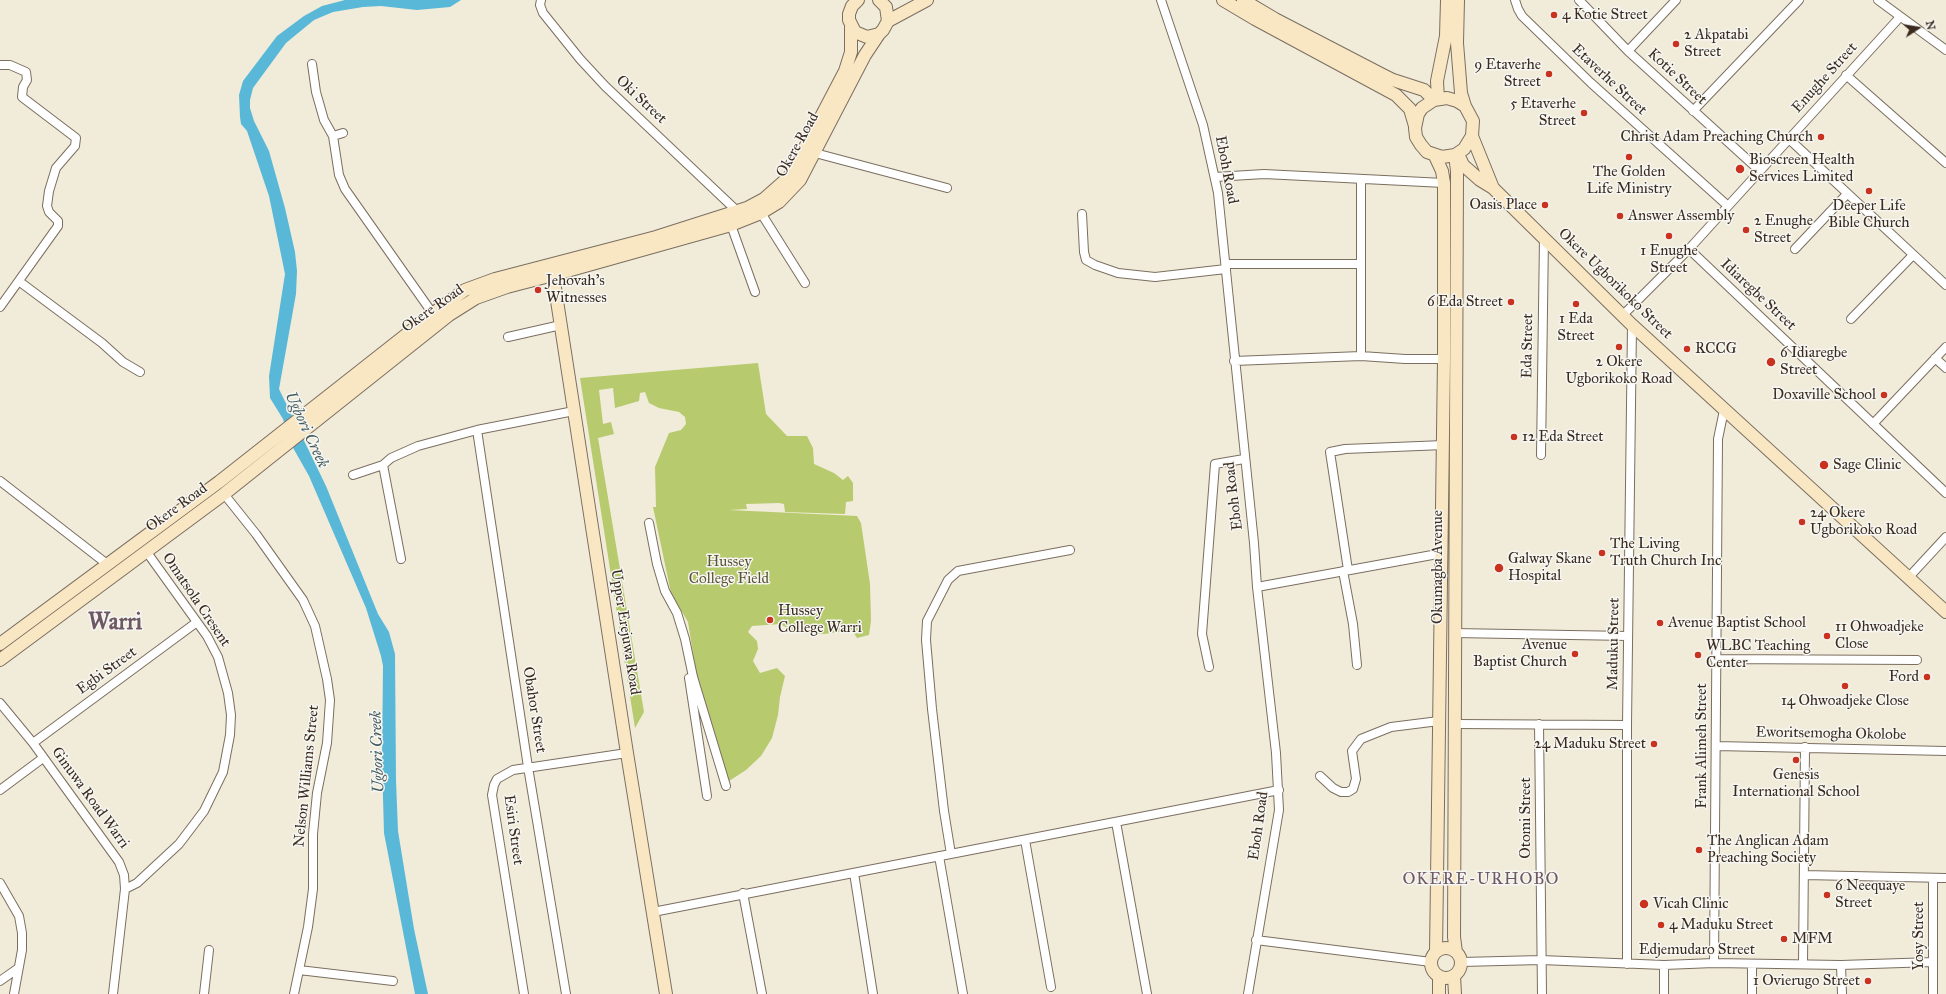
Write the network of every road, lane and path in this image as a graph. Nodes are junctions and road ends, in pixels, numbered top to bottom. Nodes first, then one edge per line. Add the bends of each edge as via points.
1 (541, 0) edge
2 (843, 0) edge
3 (858, 0) edge
4 (878, 0) edge
5 (927, 0) edge
6 (1161, 0) edge
7 (1223, 0) edge
8 (1243, 0) edge
9 (1447, 0) edge
10 (1458, 0) edge
11 (1516, 0) edge
12 (1579, 0) edge
13 (1676, 0) edge
14 (1799, 0) edge
15 (1878, 0) edge
16 (849, 14) junction
17 (1900, 16) junction
18 (888, 21) junction
19 (851, 27) junction
20 (879, 34) junction
21 (1946, 50) edge
22 (1628, 51) junction
23 (312, 64) dead end
24 (0, 65) edge
25 (1846, 75) junction
26 (1436, 99) junction
27 (1465, 106) junction
28 (1693, 111) junction
29 (1415, 128) junction
30 (343, 134) dead end
31 (333, 136) junction
32 (1472, 136) junction
33 (1789, 139) junction
34 (815, 153) junction
35 (1457, 154) junction
36 (1435, 156) junction
37 (1946, 163) edge
38 (1760, 171) junction
39 (1215, 177) junction
40 (1361, 178) junction
41 (1444, 184) junction
42 (947, 188) dead end
43 (1493, 188) junction
44 (1847, 194) junction
45 (1728, 206) junction
46 (737, 211) junction
47 (761, 213) junction
48 (1082, 214) dead end
49 (731, 225) junction
50 (1544, 237) junction
51 (1689, 249) junction
52 (1795, 249) dead end
53 (1913, 255) junction
54 (1360, 264) junction
55 (1226, 266) junction
56 (554, 275) junction
57 (20, 282) junction
58 (805, 283) dead end
59 (1946, 285) edge
60 (755, 292) dead end
61 (0, 307) edge
62 (433, 314) junction
63 (1623, 316) junction
64 (1851, 319) dead end
65 (561, 325) junction
66 (1632, 325) junction
67 (508, 337) dead end
68 (1946, 347) edge
69 (1361, 356) junction
70 (1935, 358) junction
71 (1444, 359) junction
72 (1234, 361) junction
73 (1946, 368) edge
74 (140, 372) dead end
75 (1724, 410) junction
76 (574, 411) junction
77 (1873, 424) junction
78 (302, 425) junction
79 (476, 430) junction
80 (1444, 445) junction
81 (1541, 455) dead end
82 (1244, 459) junction
83 (383, 465) junction
84 (353, 475) dead end
85 (0, 481) edge
86 (1946, 493) edge
87 (224, 494) junction
88 (649, 523) dead end
89 (1946, 537) edge
90 (1070, 550) dead end
91 (146, 551) junction
92 (1443, 553) junction
93 (401, 559) dead end
94 (107, 564) junction
95 (1346, 570) junction
96 (1909, 578) junction
97 (1257, 587) junction
98 (1946, 612) edge
99 (197, 622) junction
100 (681, 626) junction
101 (1454, 633) junction
102 (1628, 636) junction
103 (0, 644) edge
104 (1716, 659) junction
105 (0, 660) edge
106 (1917, 660) dead end
107 (1357, 665) dead end
108 (1209, 667) dead end
109 (0, 703) edge
110 (1439, 721) junction
111 (1455, 724) junction
112 (1539, 724) junction
113 (1627, 725) junction
114 (33, 743) junction
115 (1716, 746) junction
116 (1805, 747) junction
117 (1946, 751) edge
118 (626, 753) junction
119 (43, 758) junction
120 (528, 768) junction
121 (1320, 776) dead end
122 (726, 786) dead end
123 (0, 790) edge
124 (1279, 790) junction
125 (706, 796) dead end
126 (1116, 822) junction
127 (1025, 840) junction
128 (951, 854) junction
129 (939, 856) junction
130 (854, 873) junction
131 (1804, 875) junction
132 (1933, 878) junction
133 (1946, 878) edge
134 (0, 883) edge
135 (126, 889) junction
136 (743, 893) junction
137 (653, 912) junction
138 (1256, 940) junction
139 (209, 950) dead end
140 (1434, 957) junction
141 (1458, 957) junction
142 (1541, 960) junction
143 (1933, 962) junction
144 (1714, 963) junction
145 (1627, 964) junction
146 (1664, 964) junction
147 (1752, 964) junction
148 (1803, 964) junction
149 (1840, 964) junction
150 (17, 969) junction
151 (299, 970) junction
152 (1438, 976) junction
153 (1454, 976) junction
154 (393, 980) dead end
155 (0, 981) edge
156 (1051, 987) dead end
157 (14, 994) edge
158 (113, 994) edge
159 (204, 994) edge
160 (294, 994) edge
161 (524, 994) edge
162 (566, 994) edge
163 (666, 994) edge
164 (762, 994) edge
165 (873, 994) edge
166 (963, 994) edge
167 (1147, 994) edge
168 (1248, 994) edge
169 (1440, 994) edge
170 (1455, 994) edge
171 (1542, 994) edge
172 (1664, 994) edge
173 (1752, 994) edge
174 (1842, 994) edge
175 (1933, 994) edge

1 - 46 street, Oki Street via 543,13 605,86
2 - 16 main road, Okere Road
3 - 16 main road
4 - 18 main road via 886,7
5 - 18 main road
6 - 39 street, Eboh Road via 1203,125
7 - 29 main road via 1396,95 1410,109
8 - 26 main road via 1387,77 1424,90
9 - 26 main road via 1446,36
10 - 27 main road via 1459,73
11 - 45 street, Etaverhe Street via 1522,16 1580,73
12 - 22 street, Kotie Street
13 - 22 street
14 - 28 street
15 - 17 street
16 - 19 main road, Okere Road
17 - 21 street
17 - 25 street, Enughe Street
18 - 20 main road, Okere Road
19 - 20 main road via 855,32 867,37
19 - 46 main road, Okere Road via 849,62 790,176 764,199
20 - 34 main road, Okere Road via 864,55
22 - 28 street, Kotie Street
23 - 31 street via 324,120
24 - 57 street via 10,65 26,72 27,80 22,97 76,138 75,146 56,168 49,191 47,206 58,221 58,226
25 - 33 street, Enughe Street
25 - 37 street
26 - 27 main road via 1447,98
26 - 29 main road via 1422,108
27 - 32 main road via 1473,121
28 - 38 street, Kotie Street
29 - 36 main road via 1416,137 1421,145
30 - 31 street
31 - 62 street via 339,175 345,189
32 - 35 main road via 1469,144
32 - 43 main road
33 - 38 street, Enughe Street
33 - 44 street
34 - 42 street
34 - 47 main road, Okere Road via 800,180 779,202
35 - 36 main road via 1449,157
35 - 43 main road via 1463,165
35 - 101 main road, Okumagba Avenue
36 - 41 main road, Okumagba Avenue via 1442,171
38 - 45 street, Enughe Street
39 - 40 street via 1264,174
39 - 55 street, Eboh Road
40 - 41 street
40 - 54 street
41 - 71 main road, Okumagba Avenue
43 - 50 main road, Okere Ugborikoko Street
44 - 52 street
44 - 53 street
45 - 51 street, Enughe Street
46 - 62 main road, Okere Road via 656,237 480,284 465,290
47 - 49 main road, Okere Road
47 - 58 street
48 - 55 street via 1086,260 1095,265 1118,273 1155,277
49 - 56 main road, Okere Road
49 - 60 street
50 - 63 main road, Okere Ugborikoko Street
50 - 81 street, Eda Street
51 - 63 street, Enughe Street
51 - 77 street, Idiaregbe Street
53 - 59 street
53 - 64 street
54 - 55 street
54 - 69 street
55 - 72 street, Eboh Road
56 - 65 main road, Upper Erejuwa Road
56 - 78 main road, Okere Road via 491,292 462,306 362,383
57 - 61 street
57 - 74 street via 102,343 123,362
62 - 78 main road, Okere Road
63 - 66 main road, Okere Ugborikoko Street
65 - 67 street
65 - 76 main road, Upper Erejuwa Road
66 - 75 main road, Okere Ugborikoko Street
66 - 102 street, Maduku Street
68 - 70 street
69 - 71 street
69 - 72 street
70 - 73 street
70 - 77 street
71 - 80 main road, Okumagba Avenue
72 - 82 street, Eboh Road
75 - 96 main road, Okere Ugborikoko Street
75 - 104 street, Frank Alimeh Street via 1718,439
76 - 79 street
76 - 118 main road, Upper Erejuwa Road
77 - 86 street, Idiaregbe Street
78 - 87 main road, Okere Road via 288,443
78 - 94 main road, Okere Road via 285,430 220,482
79 - 83 street via 418,446
79 - 120 street, Obahor Street
80 - 92 main road, Okumagba Avenue
80 - 95 street via 1345,449 1330,452
82 - 97 street, Eboh Road
82 - 108 street via 1215,464 1202,634
83 - 84 street
83 - 93 street
85 - 94 street
87 - 91 main road, Okere Road
87 - 151 street, Nelson Williams Street via 303,600 315,626 327,679 330,700 327,743 317,793 313,834 313,889
88 - 100 street via 665,591
89 - 96 street
90 - 128 street via 958,571 948,580 927,621 926,640 932,709
91 - 99 street, Omatsola Cresent
91 - 105 main road, Okere Road
92 - 95 street
92 - 110 main road, Okumagba Avenue
94 - 103 main road, Okere Road
95 - 97 street
95 - 107 street
96 - 98 main road, Okere Ugborikoko Street
97 - 124 street, Eboh Road
99 - 114 street, Egbi Street
99 - 135 street, Omatsola Cresent via 218,656 228,693 230,734 223,772 204,811 179,844 137,883
100 - 122 street via 693,677
100 - 125 street
101 - 102 street
101 - 111 main road, Okumagba Avenue
102 - 113 street, Maduku Street
104 - 106 street
104 - 115 street, Frank Alimeh Street
109 - 114 street, Ginuwa Road Warri
110 - 121 street via 1391,727 1361,739 1352,751 1356,779 1353,789 1348,792 1333,788
110 - 140 main road, Okumagba Avenue
111 - 112 street
111 - 141 main road, Okumagba Avenue via 1454,937
112 - 113 street
112 - 142 street, Otomi Street
113 - 145 street, Maduku Street
114 - 119 street, Ginuwa Road Warri
115 - 116 street, Eworitsemogha Okolobe
115 - 144 street, Frank Alimeh Street
116 - 117 street, Eworitsemogha Okolobe
116 - 131 street
118 - 120 street, Esiri Street
118 - 137 main road, Upper Erejuwa Road
119 - 123 street
119 - 135 street, Ginuwa Road Warri via 112,851 124,875
120 - 161 street, Esiri Street via 503,774 497,779 492,795
120 - 162 street, Obahor Street
124 - 126 street
124 - 138 street, Eboh Road via 1279,810
126 - 127 street
126 - 167 street
127 - 128 street
127 - 156 street
128 - 129 street
129 - 130 street
129 - 166 street
130 - 136 street
130 - 165 street
131 - 132 street
131 - 148 street
132 - 133 street
132 - 143 street, Yosy Street
134 - 150 street via 19,916 22,950
135 - 158 street, Ginuwa Road Warri
136 - 137 street
136 - 164 street
137 - 163 main road, Upper Erejuwa Road
138 - 140 street
138 - 168 street, Eboh Road
139 - 159 street
140 - 141 main road via 1446,948
140 - 152 main road via 1433,970
141 - 142 street, Edjemudaro Street
141 - 153 main road via 1460,970
142 - 145 street, Edjemudaro Street
142 - 171 street, Otomi Street
143 - 149 street, Edjemudaro Street
143 - 175 street, Yosy Street
144 - 146 street, Edjemudaro Street
144 - 147 street, Edjemudaro Street
145 - 146 street, Edjemudaro Street
146 - 172 street
147 - 148 street, Edjemudaro Street
147 - 173 street
148 - 149 street, Edjemudaro Street
149 - 174 street
150 - 155 street
150 - 157 street
151 - 154 street
151 - 160 street, Nelson Williams Street
152 - 153 main road
152 - 169 main road
153 - 170 main road

